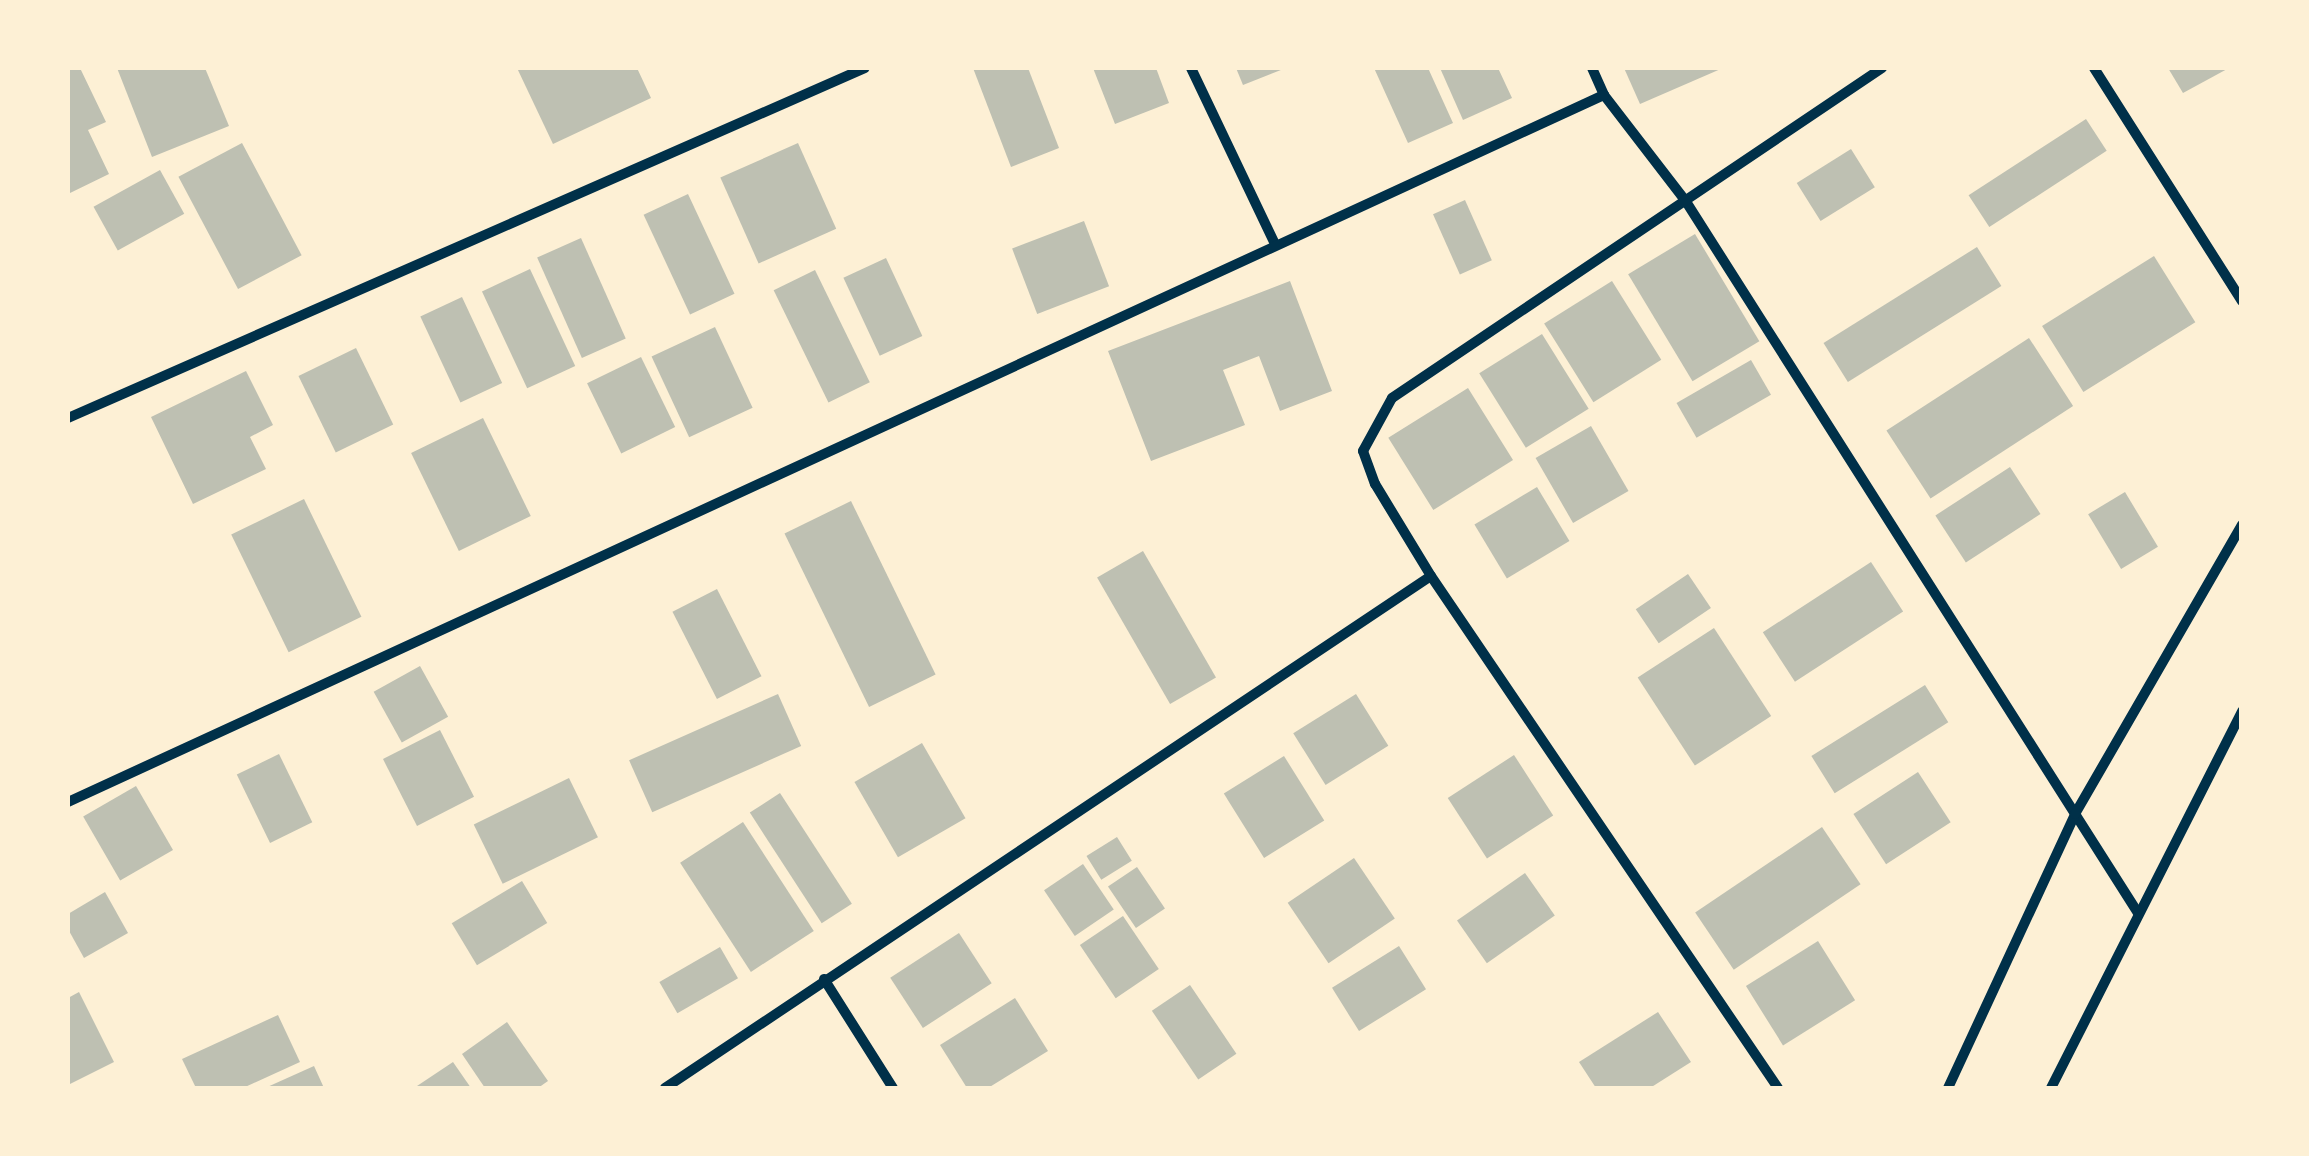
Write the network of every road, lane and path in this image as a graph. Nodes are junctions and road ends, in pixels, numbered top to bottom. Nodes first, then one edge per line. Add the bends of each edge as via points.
1 (865, 68) edge
2 (1191, 68) edge
3 (1592, 68) edge
4 (1882, 68) edge
5 (2094, 68) edge
6 (1604, 95) junction
7 (1685, 200) junction
8 (1274, 242) junction
9 (2242, 301) edge
10 (68, 418) edge
11 (2242, 524) edge
12 (1431, 576) junction
13 (2242, 711) edge
14 (68, 802) edge
15 (2075, 814) junction
16 (2138, 912) junction
17 (824, 978) junction
18 (664, 1088) edge
19 (893, 1088) edge
20 (1778, 1088) edge
21 (1948, 1088) edge
22 (2051, 1088) edge

1 - 10 street
2 - 8 street
3 - 6 street
4 - 7 street
5 - 9 street
6 - 7 street
6 - 8 street
7 - 12 street via 1392,398 1376,420 1363,452 1374,484
7 - 15 street
8 - 14 street
11 - 15 street
12 - 17 street
12 - 20 street
13 - 16 street
15 - 16 street
15 - 21 street
16 - 22 street
17 - 18 street
17 - 19 street

